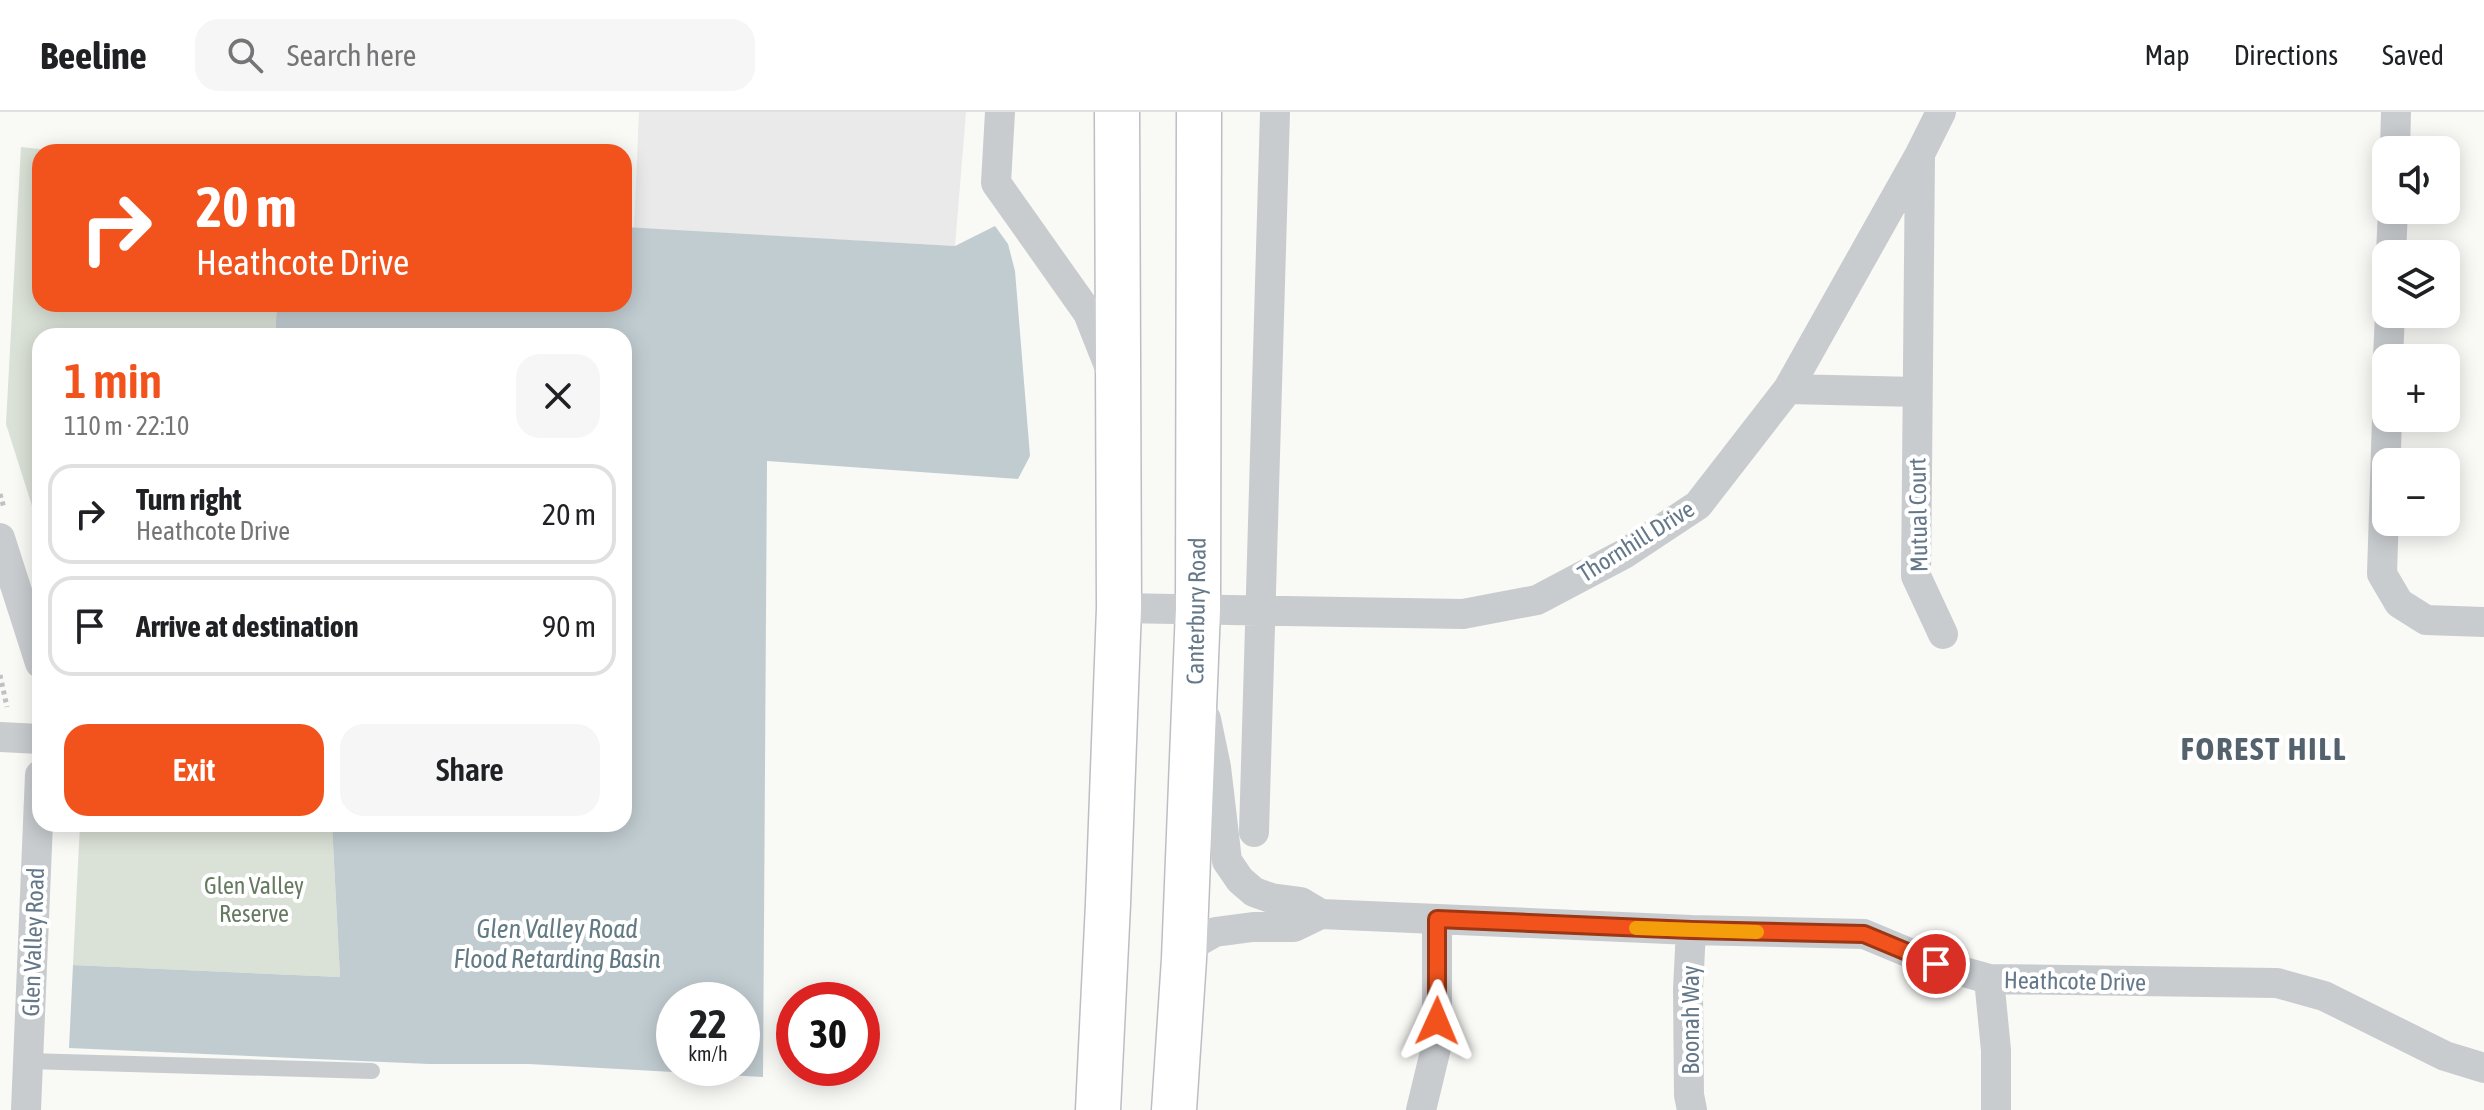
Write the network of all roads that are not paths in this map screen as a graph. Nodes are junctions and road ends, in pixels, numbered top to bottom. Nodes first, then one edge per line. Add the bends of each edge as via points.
1 (1000, 112) edge
2 (1117, 112) edge
3 (1199, 112) edge
4 (1275, 112) edge
5 (1941, 112) edge
6 (2396, 112) edge
7 (2395, 136) edge
8 (1920, 154) junction
9 (1788, 389) junction
10 (1118, 392) junction
11 (1917, 392) junction
12 (2387, 432) edge
13 (0, 538) edge
14 (1119, 608) junction
15 (1198, 609) junction
16 (1260, 610) junction
17 (2484, 622) edge
18 (1943, 634) dead end
19 (32, 638) edge
20 (1195, 670) junction
21 (0, 737) edge
22 (32, 739) edge
23 (38, 832) edge
24 (1254, 832) dead end
25 (1321, 914) junction
26 (1437, 919) junction
27 (1691, 930) junction
28 (1184, 959) junction
29 (1989, 979) junction
30 (28, 1061) junction
31 (2484, 1068) edge
32 (372, 1071) dead end
33 (26, 1110) edge
34 (1098, 1110) edge
35 (1174, 1110) edge
36 (1421, 1110) edge
37 (1692, 1110) edge
38 (1996, 1110) edge

1 - 10 street via 996,183 1088,313
2 - 10 main road
3 - 15 main road, Canterbury Road
4 - 16 street
5 - 8 street, Thornhill Drive
6 - 7 street
8 - 9 street, Thornhill Drive
8 - 11 street, Mutual Court
9 - 11 street
9 - 16 street, Thornhill Drive via 1698,505 1624,554 1537,600 1463,614
10 - 14 main road
11 - 18 street, Mutual Court via 1916,576
12 - 17 street via 2382,574 2399,603 2426,620
13 - 19 street
14 - 15 street, Thornhill Drive
14 - 34 main road
15 - 16 street, Thornhill Drive
15 - 20 main road, Canterbury Road
16 - 24 street
20 - 25 street, Heathcote Drive via 1216,767 1227,861 1254,892 1301,902
20 - 28 main road, Canterbury Road
21 - 22 street
23 - 30 street, Glen Valley Road
25 - 26 street, Heathcote Drive
25 - 28 street, Heathcote Drive via 1294,927 1215,932
26 - 27 street, Heathcote Drive
26 - 36 street via 1437,1044
27 - 29 street, Heathcote Drive via 1864,934
27 - 37 street, Boonah Way
28 - 35 main road, Canterbury Road
29 - 31 street, Heathcote Drive via 2277,983 2324,996 2445,1056
29 - 38 street
30 - 32 lane
30 - 33 street, Glen Valley Road

